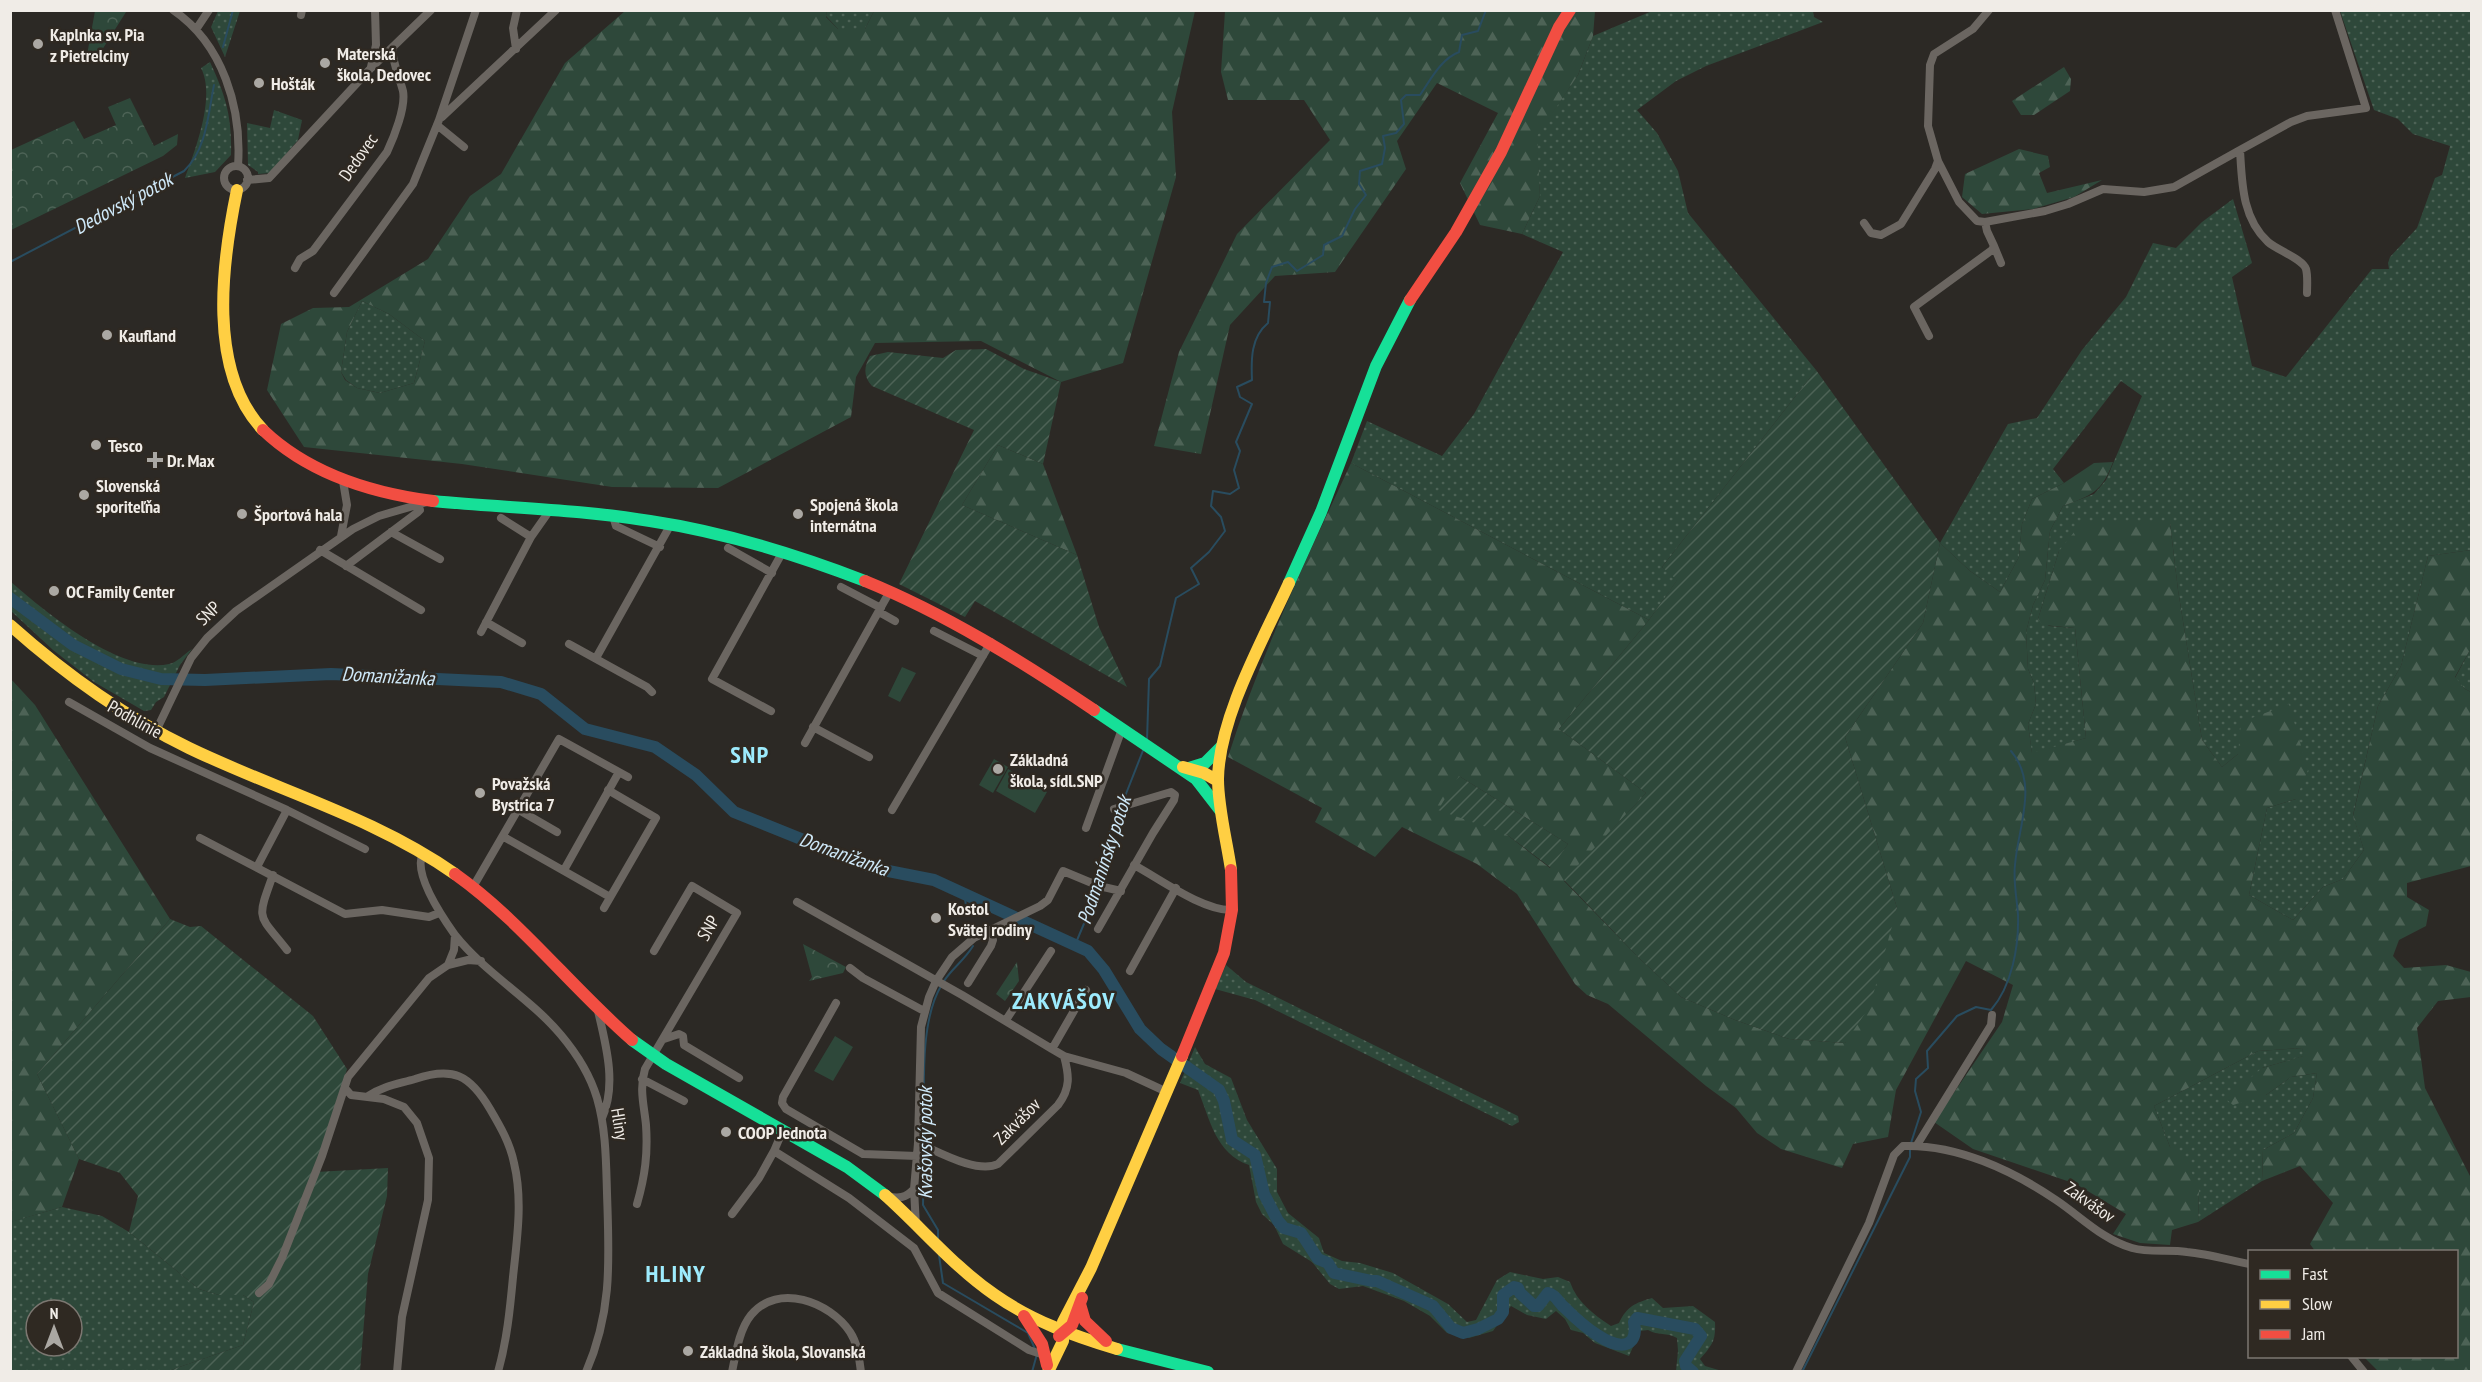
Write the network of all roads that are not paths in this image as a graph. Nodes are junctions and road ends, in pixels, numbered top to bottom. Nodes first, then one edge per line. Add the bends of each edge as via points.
1 (173, 10) edge
2 (209, 10) edge
3 (431, 10) edge
4 (476, 10) edge
5 (517, 10) edge
6 (556, 10) edge
7 (1570, 10) edge
8 (1989, 10) edge
9 (2335, 10) edge
10 (376, 11) edge
11 (196, 28) junction
12 (392, 48) junction
13 (516, 49) junction
14 (371, 68) junction
15 (450, 90) junction
16 (461, 100) junction
17 (438, 122) junction
18 (464, 147) dead end
19 (2240, 150) junction
20 (1938, 161) junction
21 (238, 166) junction
22 (248, 180) junction
23 (237, 190) junction
24 (1985, 222) junction
25 (1864, 223) dead end
26 (1994, 246) junction
27 (2001, 263) dead end
28 (295, 268) dead end
29 (334, 293) dead end
30 (2307, 293) dead end
31 (1929, 336) dead end
32 (344, 481) junction
33 (431, 501) junction
34 (418, 504) junction
35 (550, 510) junction
36 (613, 516) junction
37 (501, 518) dead end
38 (671, 525) junction
39 (391, 532) junction
40 (340, 537) junction
41 (531, 537) junction
42 (660, 548) junction
43 (728, 548) dead end
44 (320, 550) junction
45 (782, 553) junction
46 (440, 559) dead end
47 (346, 566) junction
48 (772, 573) junction
49 (841, 587) dead end
50 (890, 591) junction
51 (421, 610) dead end
52 (880, 610) junction
53 (895, 621) dead end
54 (486, 622) junction
55 (10, 625) edge
56 (934, 631) dead end
57 (481, 632) dead end
58 (991, 642) junction
59 (522, 643) dead end
60 (569, 644) dead end
61 (983, 656) junction
62 (596, 658) junction
63 (652, 692) dead end
64 (69, 702) dead end
65 (771, 711) dead end
66 (813, 727) junction
67 (1122, 729) junction
68 (156, 731) junction
69 (805, 743) dead end
70 (1221, 747) junction
71 (193, 749) junction
72 (869, 757) dead end
73 (186, 764) junction
74 (1174, 765) junction
75 (1187, 768) junction
76 (619, 772) junction
77 (628, 777) dead end
78 (1196, 779) junction
79 (1218, 781) junction
80 (608, 790) junction
81 (1114, 809) dead end
82 (287, 810) junction
83 (519, 810) junction
84 (892, 810) dead end
85 (1222, 814) junction
86 (1086, 828) dead end
87 (557, 832) dead end
88 (504, 837) junction
89 (200, 838) dead end
90 (365, 849) dead end
91 (423, 853) junction
92 (1134, 866) junction
93 (257, 867) junction
94 (564, 870) junction
95 (273, 875) junction
96 (473, 887) junction
97 (1176, 888) junction
98 (1121, 891) junction
99 (610, 897) junction
100 (797, 902) dead end
101 (604, 908) dead end
102 (1232, 910) junction
103 (439, 913) junction
104 (1098, 929) dead end
105 (989, 931) junction
106 (456, 935) junction
107 (287, 950) dead end
108 (654, 951) dead end
109 (1051, 951) dead end
110 (481, 961) junction
111 (448, 965) junction
112 (850, 968) dead end
113 (1130, 971) dead end
114 (940, 983) junction
115 (968, 983) dead end
116 (1086, 990) dead end
117 (836, 1003) dead end
118 (598, 1011) junction
119 (924, 1011) junction
120 (1992, 1015) dead end
121 (1006, 1020) junction
122 (663, 1039) junction
123 (1052, 1049) junction
124 (652, 1055) junction
125 (1064, 1056) junction
126 (739, 1078) dead end
127 (642, 1079) junction
128 (345, 1088) junction
129 (1167, 1092) junction
130 (369, 1096) junction
131 (684, 1101) dead end
132 (602, 1118) junction
133 (783, 1130) junction
134 (922, 1145) junction
135 (1913, 1145) junction
136 (774, 1151) junction
137 (917, 1156) junction
138 (914, 1189) junction
139 (884, 1195) junction
140 (637, 1204) dead end
141 (732, 1214) dead end
142 (916, 1226) junction
143 (2248, 1264) edge
144 (1091, 1268) junction
145 (259, 1293) dead end
146 (1080, 1304) junction
147 (1022, 1314) junction
148 (1064, 1332) junction
149 (1112, 1346) junction
150 (2353, 1358) edge
151 (1047, 1366) edge
152 (397, 1371) edge
153 (498, 1371) edge
154 (585, 1371) edge
155 (732, 1371) edge
156 (861, 1371) edge
157 (1208, 1371) edge
158 (1796, 1371) edge
159 (2364, 1371) edge

1 - 11 street
2 - 11 street
3 - 12 street
4 - 15 street
5 - 13 street via 513,28
6 - 13 street
7 - 70 street via 1501,152 1455,232 1418,286 1376,366 1321,512 1231,711
8 - 20 street via 1973,29 1934,54 1930,65 1928,126
9 - 19 street via 2366,108 2307,116
10 - 14 street
11 - 21 street via 215,56 230,90 239,134
12 - 14 street
12 - 28 street, Dedovec via 403,95 392,141 313,251 300,259
13 - 16 street
14 - 22 street via 269,178
15 - 16 street via 453,97
15 - 17 street
16 - 17 street
17 - 18 street
17 - 29 street via 413,184
19 - 24 street via 2174,187 2144,192 2103,189 2053,208
19 - 30 street via 2248,210 2268,242 2306,268
20 - 24 street via 1959,202 1977,221
20 - 25 street via 1900,224 1881,235 1871,233
21 - 22 street via 246,172
21 - 23 street via 227,169 224,177 227,187
22 - 23 street
23 - 32 street, SNP via 222,282 233,374 244,404 258,426 289,451
24 - 26 street
26 - 27 street
26 - 31 street via 1989,254 1914,307
32 - 33 street, SNP via 384,494
32 - 40 street via 347,505
33 - 34 street, SNP
33 - 35 street, SNP
34 - 39 street via 420,510
34 - 40 street, SNP via 379,516
35 - 36 street, SNP
35 - 41 street
36 - 38 street, SNP
36 - 42 street via 616,525
37 - 41 street
38 - 42 street
38 - 45 street, SNP
39 - 46 street
39 - 47 street
40 - 44 street, SNP
41 - 54 street
42 - 62 street
43 - 48 street
44 - 47 street
44 - 68 street, SNP via 252,598 202,644 186,667
45 - 48 street
45 - 50 street, SNP
47 - 51 street
48 - 65 street via 712,679
49 - 52 street
50 - 52 street
50 - 58 street, SNP
52 - 53 street
52 - 66 street
54 - 57 street
54 - 59 street
55 - 68 street via 80,684
56 - 61 street
58 - 61 street
58 - 67 street, SNP
60 - 62 street
61 - 84 street
62 - 63 street
64 - 73 street, Podhlinie
66 - 69 street
66 - 72 street
67 - 74 street, SNP
67 - 86 street
68 - 71 street
70 - 75 street via 1205,763
70 - 79 street
71 - 73 street
71 - 91 street via 360,821
73 - 82 street, Podhlinie
74 - 75 street
74 - 78 street
75 - 79 street
76 - 77 street
76 - 80 street
76 - 83 street via 559,740
78 - 79 street
78 - 85 street
79 - 85 street
80 - 94 street
80 - 99 street via 656,818
81 - 92 street via 1171,792 1175,795
82 - 90 street, Podhlinie
82 - 93 street
83 - 87 street
83 - 88 street
85 - 102 street via 1231,870
88 - 94 street
88 - 96 street
89 - 93 street
91 - 96 street
91 - 103 street, Hliny via 420,869
92 - 97 street
92 - 98 street
93 - 95 street
94 - 99 street
95 - 103 street via 345,914 382,910 429,916
95 - 107 street via 261,916
96 - 118 street via 517,926
97 - 102 street via 1200,902
97 - 113 street
98 - 104 street
98 - 105 street via 1063,871 1048,900
99 - 101 street
100 - 114 street
102 - 129 street via 1221,962
103 - 106 street, Hliny
105 - 114 street via 964,946 948,963
105 - 115 street via 991,946
106 - 110 street, Hliny
106 - 111 street
108 - 122 street, SNP via 692,886 737,913
109 - 121 street
110 - 111 street
110 - 132 street, Hliny via 560,1034 589,1077
111 - 128 street via 429,978 350,1075
112 - 119 street
114 - 119 street
114 - 121 street
116 - 123 street
117 - 137 street via 782,1103 863,1154
118 - 124 street
118 - 132 street via 610,1077 608,1104
119 - 134 street
120 - 135 street via 1991,1025
121 - 123 street
122 - 124 street, SNP
122 - 126 street via 683,1036 684,1045
123 - 125 street
124 - 127 street, Hliny
124 - 133 street
125 - 129 street via 1126,1073
125 - 134 street, Zakvášov via 1069,1075 1066,1094 998,1164 975,1166
127 - 131 street
127 - 140 street, Hliny via 646,1170
128 - 130 street via 351,1095
128 - 145 street via 282,1258 269,1284
129 - 144 street
130 - 152 street via 391,1101 410,1113 423,1137 430,1168 428,1200 402,1317
130 - 153 street via 383,1087 433,1073 455,1074 477,1089 504,1134 516,1170 519,1211 509,1318
132 - 154 street, Hliny via 608,1279 601,1333
133 - 136 street
133 - 139 street via 849,1168
134 - 137 street
135 - 143 street, Zakvášov via 1964,1155 2010,1174 2132,1248 2184,1251
135 - 158 street via 1898,1148 1894,1155 1869,1223
136 - 141 street
136 - 151 street via 849,1198 914,1248 938,1293 1029,1350
137 - 138 street
138 - 139 street via 901,1198
138 - 142 street
139 - 142 street
142 - 147 street via 949,1258
144 - 146 street
144 - 148 street via 1063,1322
146 - 148 street
146 - 149 street via 1087,1326
147 - 148 street
147 - 151 street via 1037,1332
148 - 149 street
148 - 151 street via 1056,1339
149 - 157 street
150 - 159 street
155 - 156 street via 750,1316 769,1302 791,1298 818,1304 840,1320 855,1343

